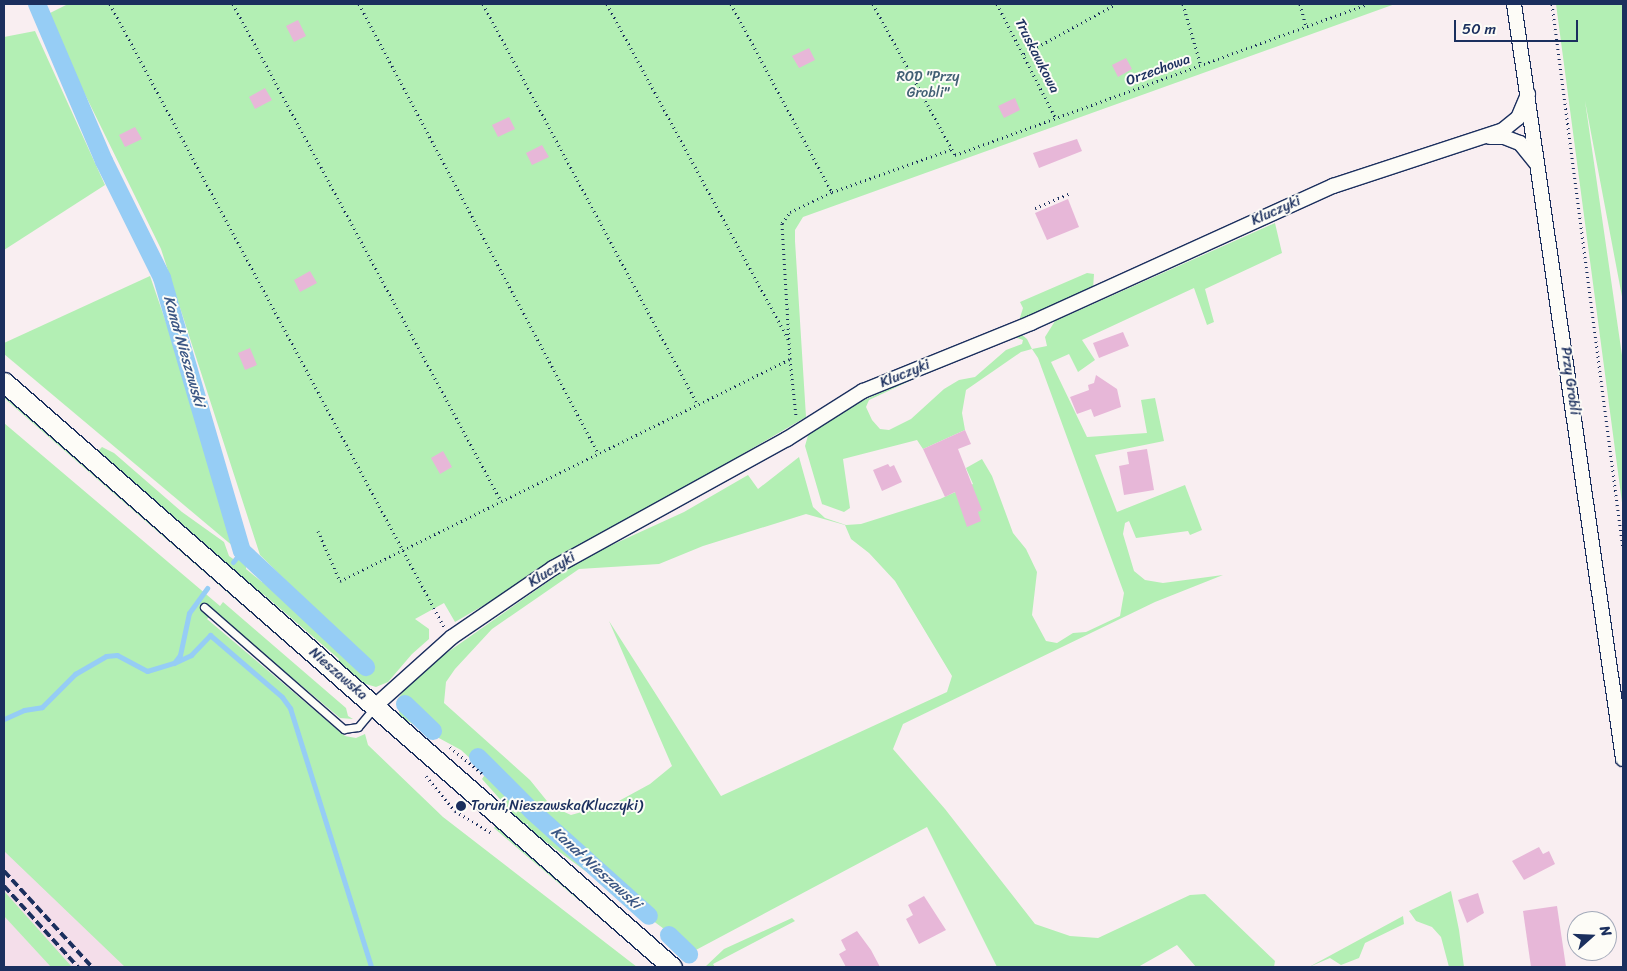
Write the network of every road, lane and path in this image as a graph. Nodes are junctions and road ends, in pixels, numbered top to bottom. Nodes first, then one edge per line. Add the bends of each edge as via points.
1 (110, 4) edge
2 (233, 4) edge
3 (359, 4) edge
4 (483, 4) edge
5 (607, 4) edge
6 (731, 4) edge
7 (873, 4) edge
8 (998, 4) edge
9 (1116, 4) edge
10 (1183, 4) edge
11 (1300, 4) edge
12 (1367, 4) edge
13 (1514, 4) edge
14 (1552, 4) edge
15 (1306, 26) junction
16 (1024, 54) junction
17 (1201, 66) junction
18 (1528, 94) junction
19 (1056, 119) junction
20 (1487, 137) junction
21 (952, 149) junction
22 (1539, 166) junction
23 (832, 192) junction
24 (1071, 193) dead end
25 (1035, 208) dead end
26 (791, 344) junction
27 (790, 359) junction
28 (4, 382) edge
29 (697, 403) junction
30 (798, 432) junction
31 (598, 453) junction
32 (501, 501) junction
33 (318, 531) dead end
34 (404, 549) junction
35 (1623, 549) edge
36 (204, 608) dead end
37 (452, 637) junction
38 (375, 706) junction
39 (1623, 759) edge
40 (672, 967) edge

1 - 34 path
2 - 32 path
3 - 31 path
4 - 29 path
5 - 26 path
6 - 23 path
7 - 21 path
8 - 16 path, Truskawkowa
9 - 16 path
10 - 17 path
11 - 15 path
12 - 15 path, Orzechowa
13 - 18 street, Przy Grobli
14 - 35 path
15 - 17 path, Orzechowa
16 - 19 path, Truskawkowa
17 - 19 path, Orzechowa
18 - 20 street, Kluczyki via 1518,118
18 - 22 street, Przy Grobli
19 - 21 path, Orzechowa via 955,155
20 - 22 street, Kluczyki via 1504,137 1520,143
20 - 30 street, Kluczyki via 1364,175 1318,193 1031,323 863,391
21 - 23 path
22 - 39 street, Przy Grobli
23 - 26 path via 790,212 782,223
24 - 25 path
26 - 27 path
27 - 29 path
27 - 30 path
28 - 38 main road, Nieszawska
29 - 31 path
30 - 37 street, Kluczyki via 553,568
31 - 32 path
32 - 34 path
33 - 34 path via 340,581
34 - 37 path via 432,610
36 - 38 lane via 344,728 358,727
37 - 38 street, Kluczyki
38 - 40 main road, Nieszawska

